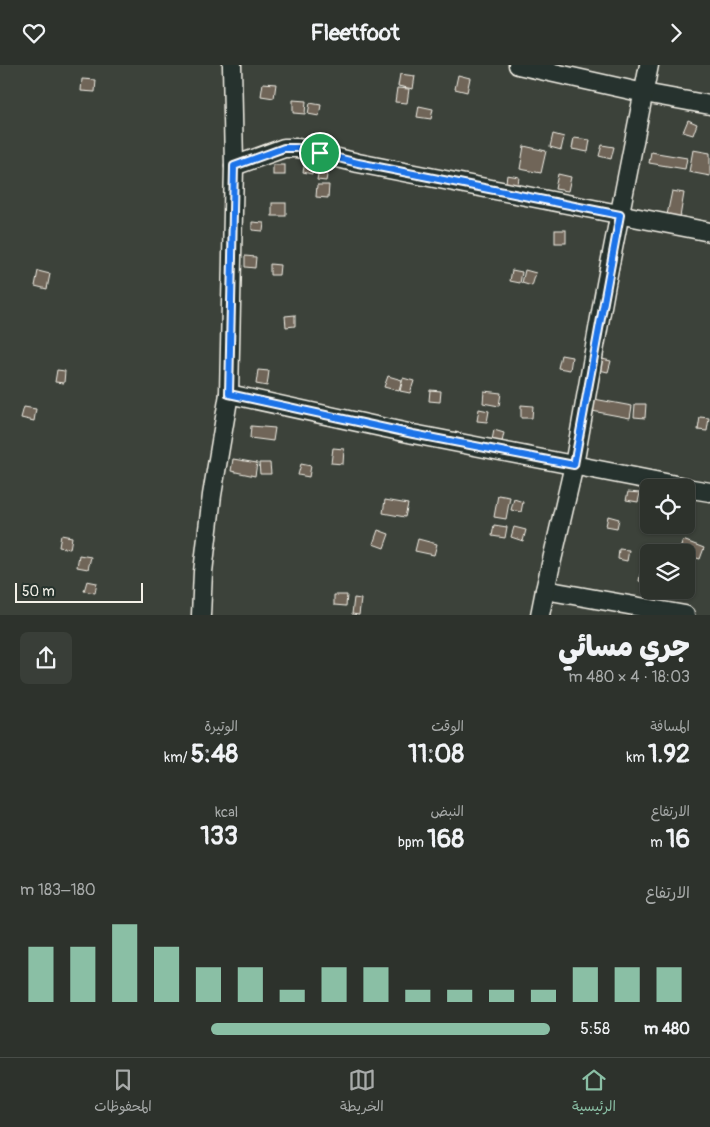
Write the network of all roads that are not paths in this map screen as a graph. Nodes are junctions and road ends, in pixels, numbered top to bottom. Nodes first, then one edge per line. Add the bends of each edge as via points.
1 (232, 65) edge
2 (518, 65) edge
3 (649, 65) edge
4 (644, 93) junction
5 (710, 105) edge
6 (234, 166) junction
7 (620, 215) junction
8 (710, 232) edge
9 (229, 394) junction
10 (574, 465) junction
11 (642, 479) edge
12 (695, 490) edge
13 (710, 492) edge
14 (545, 589) junction
15 (201, 615) edge
16 (540, 615) edge
17 (686, 615) edge

1 - 6 street
2 - 4 street
3 - 4 street
4 - 5 street
4 - 7 street
6 - 7 street via 284,148 298,148
6 - 9 street
7 - 8 street
7 - 10 street
9 - 10 street
9 - 15 street via 211,505
10 - 11 street
10 - 14 street
12 - 13 street
14 - 16 street
14 - 17 street

